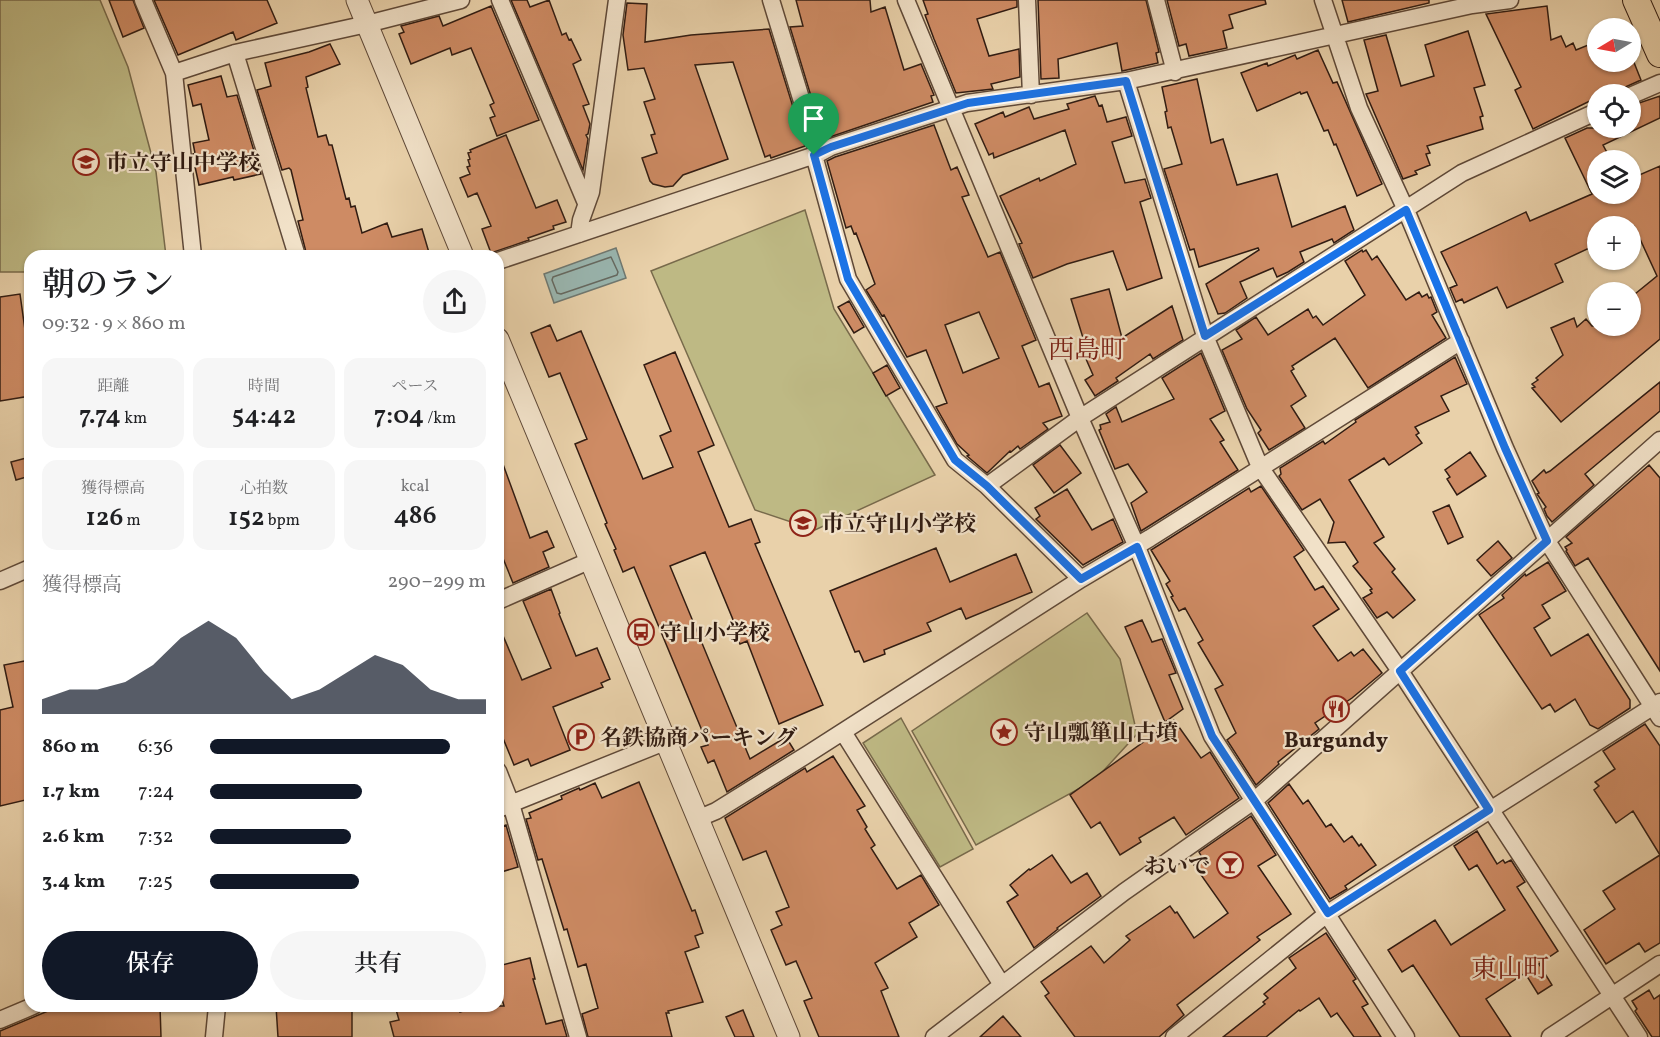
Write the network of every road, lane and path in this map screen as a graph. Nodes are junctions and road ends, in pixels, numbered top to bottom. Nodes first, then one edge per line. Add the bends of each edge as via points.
1 (143, 0) edge
2 (357, 0) edge
3 (461, 0) edge
4 (500, 0) edge
5 (617, 0) edge
6 (771, 0) edge
7 (906, 0) edge
8 (1027, 0) edge
9 (1155, 0) edge
10 (1323, 0) edge
11 (1510, 0) edge
12 (1636, 0) edge
13 (367, 24) junction
14 (1334, 36) junction
15 (235, 53) junction
16 (1660, 54) edge
17 (1175, 72) junction
18 (174, 73) junction
19 (1126, 81) junction
20 (1660, 83) edge
21 (1641, 91) edge
22 (1031, 95) junction
23 (951, 107) junction
24 (1587, 116) edge
25 (816, 154) junction
26 (586, 203) junction
27 (1406, 210) junction
28 (579, 234) junction
29 (192, 250) edge
30 (295, 250) edge
31 (461, 250) edge
32 (504, 259) edge
33 (1205, 336) junction
34 (1461, 341) junction
35 (504, 353) edge
36 (1080, 418) junction
37 (1660, 440) edge
38 (1260, 467) junction
39 (987, 486) junction
40 (1547, 541) junction
41 (1137, 547) junction
42 (591, 560) junction
43 (24, 571) edge
44 (1081, 579) junction
45 (0, 581) edge
46 (504, 598) edge
47 (1400, 671) junction
48 (1658, 709) edge
49 (843, 732) junction
50 (667, 741) junction
51 (1254, 800) junction
52 (505, 806) edge
53 (1489, 810) junction
54 (697, 819) junction
55 (1328, 913) junction
56 (1660, 964) edge
57 (1002, 985) junction
58 (1613, 995) junction
59 (24, 1010) edge
60 (216, 1012) edge
61 (0, 1020) edge
62 (214, 1037) edge
63 (578, 1037) edge
64 (789, 1037) edge
65 (934, 1037) edge
66 (1174, 1037) edge
67 (1406, 1037) edge
68 (1550, 1037) edge
69 (1639, 1037) edge

1 - 18 street
2 - 13 street
3 - 13 street
4 - 26 street
5 - 26 street via 591,192
6 - 25 street
7 - 23 street
8 - 22 street
9 - 17 street
10 - 14 street
11 - 14 street
12 - 16 main road
13 - 15 street
13 - 31 street
14 - 17 street
14 - 27 street via 1359,108
15 - 18 street
15 - 30 street
17 - 19 street
18 - 29 street
19 - 22 street
19 - 33 street
20 - 21 street
22 - 23 street
23 - 25 street
23 - 36 street
24 - 27 street via 1462,173
25 - 28 street
25 - 39 street via 848,279 955,460
26 - 28 street
27 - 33 street
27 - 34 street
28 - 32 street
33 - 36 street
33 - 38 street
34 - 38 street
34 - 40 street
35 - 42 street
36 - 39 street
36 - 41 street
37 - 40 street
38 - 41 street
38 - 47 street
39 - 44 street
40 - 47 street
40 - 48 street
41 - 44 street
41 - 51 street via 1212,736
42 - 46 street
42 - 50 street
43 - 45 street
44 - 49 street
47 - 51 street
47 - 53 street
48 - 53 street
49 - 54 street
49 - 57 street
50 - 52 street
50 - 54 street
51 - 55 street
51 - 57 street
52 - 63 street
53 - 55 street
53 - 58 street
54 - 64 street
55 - 66 street
55 - 67 street
56 - 58 street
57 - 65 street
58 - 68 street
58 - 69 street
59 - 61 street
60 - 62 street

